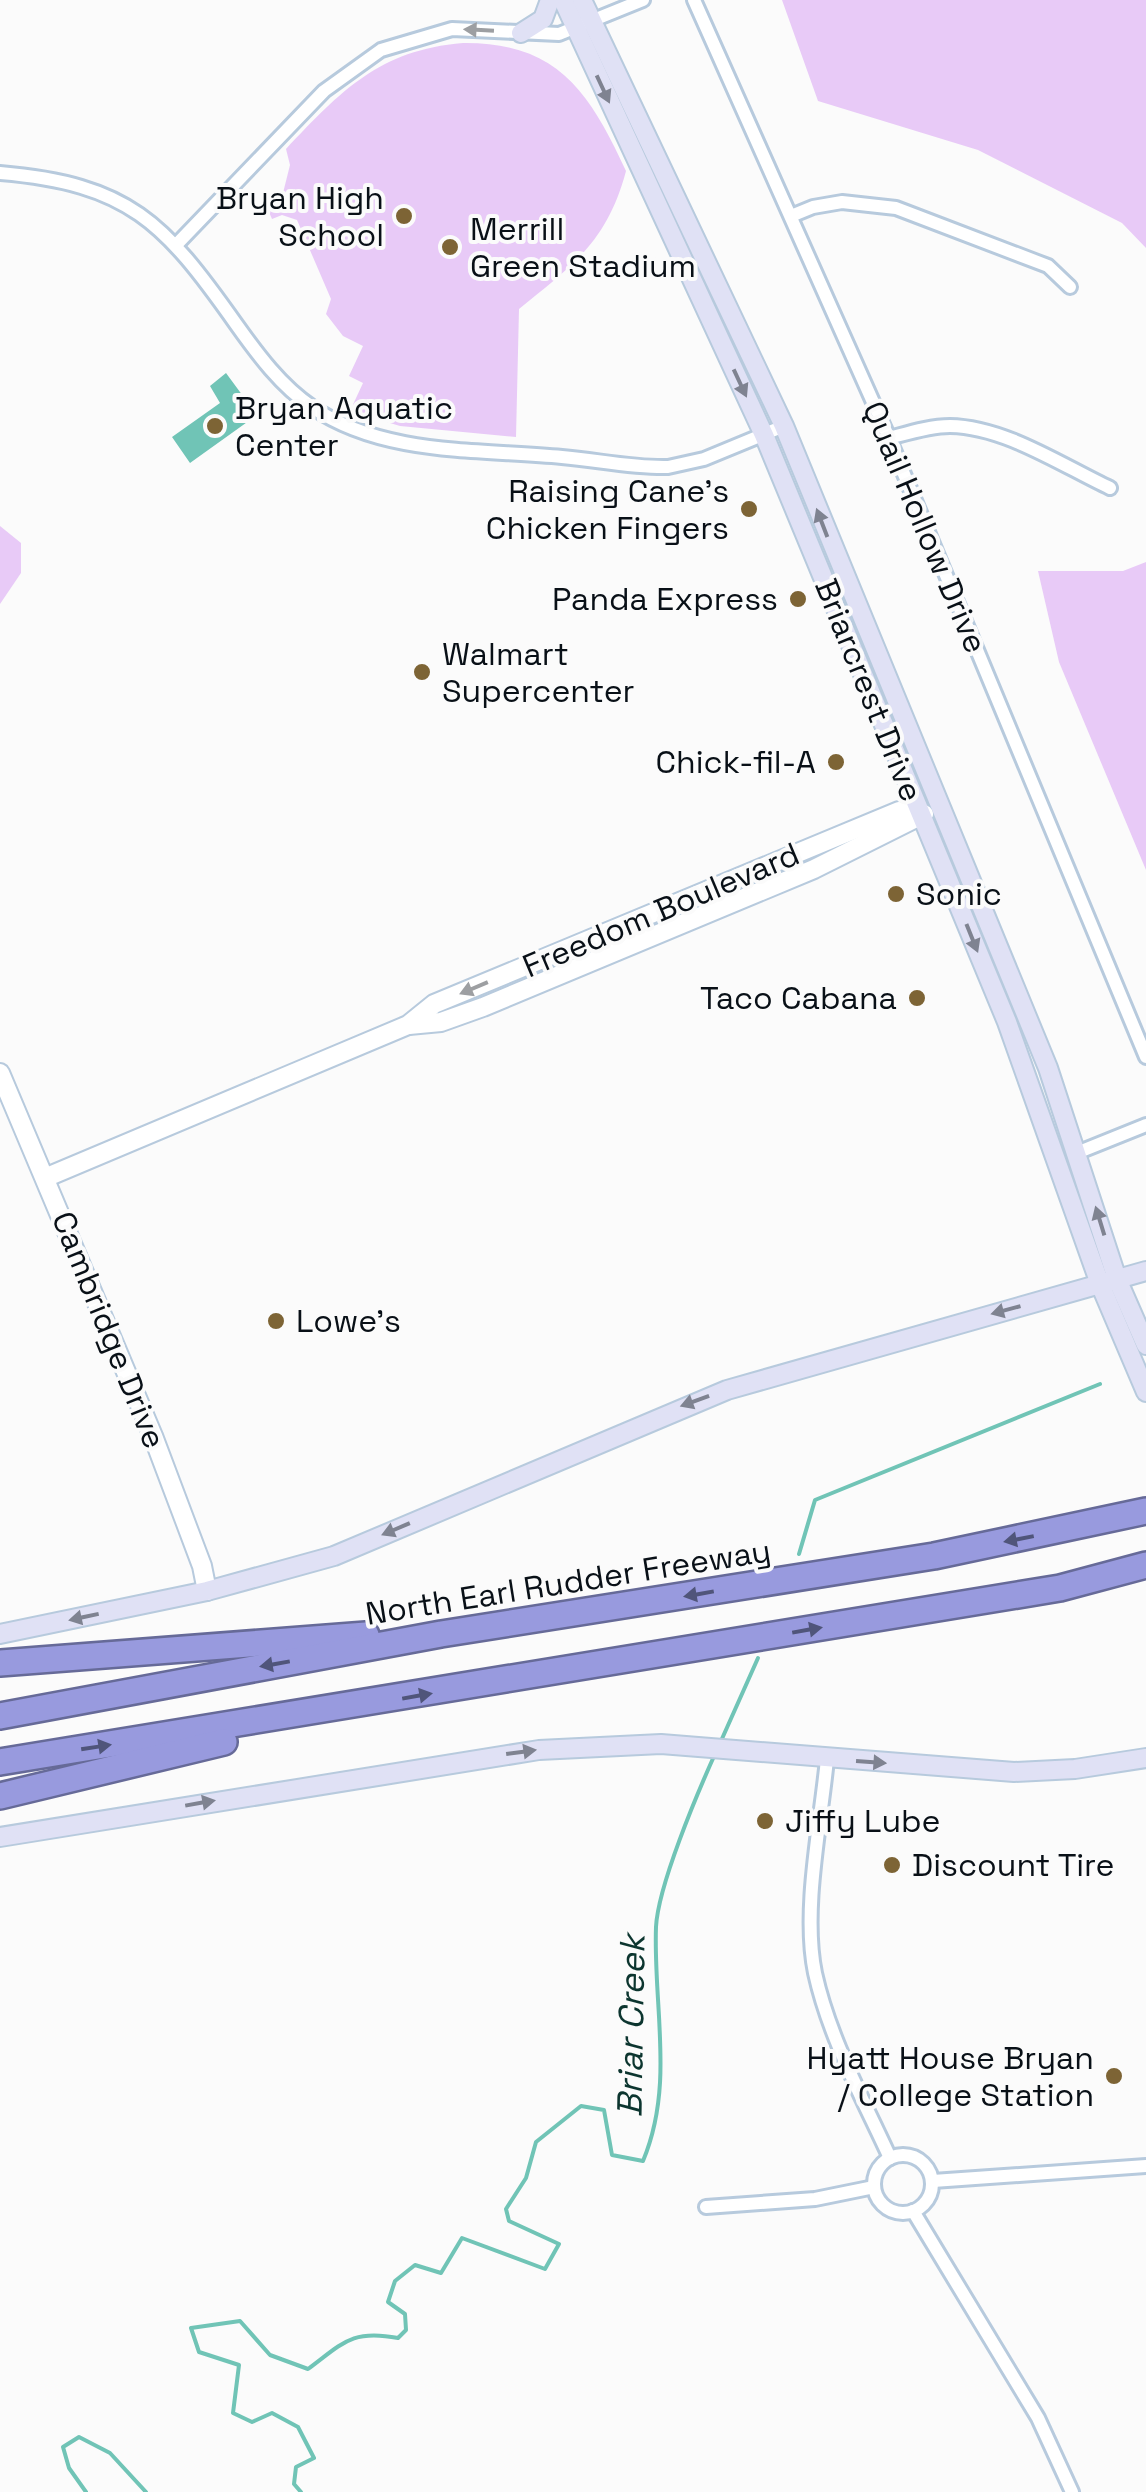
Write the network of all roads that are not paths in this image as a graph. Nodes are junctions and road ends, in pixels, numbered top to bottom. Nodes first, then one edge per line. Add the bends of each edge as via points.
1 (550, 0) edge
2 (563, 0) edge
3 (582, 0) edge
4 (643, 0) edge
5 (694, 0) edge
6 (583, 26) junction
7 (522, 33) junction
8 (0, 173) edge
9 (790, 216) junction
10 (178, 244) junction
11 (1070, 287) dead end
12 (784, 426) junction
13 (764, 434) junction
14 (889, 438) junction
15 (1110, 488) dead end
16 (940, 807) junction
17 (920, 816) junction
18 (737, 878) junction
19 (745, 897) junction
20 (649, 915) junction
21 (657, 934) junction
22 (546, 958) junction
23 (554, 977) junction
24 (408, 1025) junction
25 (1146, 1057) edge
26 (0, 1073) edge
27 (1146, 1126) edge
28 (1079, 1152) junction
29 (47, 1178) junction
30 (1146, 1271) edge
31 (1109, 1281) junction
32 (1146, 1345) edge
33 (1146, 1392) edge
34 (1146, 1511) edge
35 (1146, 1565) edge
36 (207, 1591) junction
37 (0, 1634) edge
38 (441, 1634) junction
39 (0, 1663) edge
40 (370, 1704) junction
41 (0, 1716) edge
42 (1146, 1758) edge
43 (827, 1759) junction
44 (0, 1762) edge
45 (0, 1796) edge
46 (0, 1837) edge
47 (890, 2158) junction
48 (1146, 2166) edge
49 (933, 2181) junction
50 (874, 2188) junction
51 (706, 2208) dead end
52 (913, 2211) junction
53 (1072, 2492) edge

1 - 7 main road via 543,18
2 - 6 main road, Briarcrest Drive
3 - 6 main road, Briarcrest Drive
4 - 6 street
5 - 9 street, Quail Hollow Drive
6 - 7 street
6 - 12 main road, Briarcrest Drive
6 -> 13 main road, Briarcrest Drive
7 -> 10 street via 426,33 366,58 317,98
8 - 10 street via 92,187
9 - 11 street via 842,202 896,208 1048,266
9 - 14 street, Quail Hollow Drive
10 - 13 street via 284,384 322,414 366,434 655,467 693,463
12 - 13 street
16 -> 12 main road, Briarcrest Drive
13 - 17 main road, Briarcrest Drive
14 - 15 street via 950,426 977,430
14 - 25 street, Quail Hollow Drive
16 - 17 street, Freedom Boulevard
16 - 28 main road, Briarcrest Drive
17 - 18 street, Freedom Boulevard via 899,811
17 - 19 street, Freedom Boulevard
17 -> 31 main road, Briarcrest Drive
18 - 19 street
18 - 20 street, Freedom Boulevard
19 - 21 street, Freedom Boulevard
20 - 21 street
20 - 22 street, Freedom Boulevard
21 - 23 street, Freedom Boulevard
22 - 23 street
22 -> 24 street, Freedom Boulevard via 434,1004
23 - 24 street, Freedom Boulevard via 441,1022
24 - 29 street, Freedom Boulevard
26 - 29 street, Cambridge Drive
27 - 28 street
31 -> 28 main road, Briarcrest Drive
29 - 36 street, Cambridge Drive
30 - 31 main road
31 - 32 main road, Briarcrest Drive
31 - 33 main road, Briarcrest Drive
31 -> 36 main road via 727,1390 334,1556
34 -> 38 highway, North Earl Rudder Freeway via 934,1556
40 -> 35 highway via 1060,1588
36 -> 37 main road
38 - 39 highway via 319,1636
38 -> 41 highway, North Earl Rudder Freeway
44 -> 40 highway
40 - 45 highway
43 -> 42 main road via 1014,1772
46 -> 43 main road via 539,1750 661,1744
43 - 47 street via 812,1915 814,1971
47 - 49 street via 919,2160
47 - 50 street via 875,2175
48 - 49 street
49 - 52 street via 931,2197
50 - 51 street
50 - 52 street via 888,2208
52 - 53 street via 1038,2418

